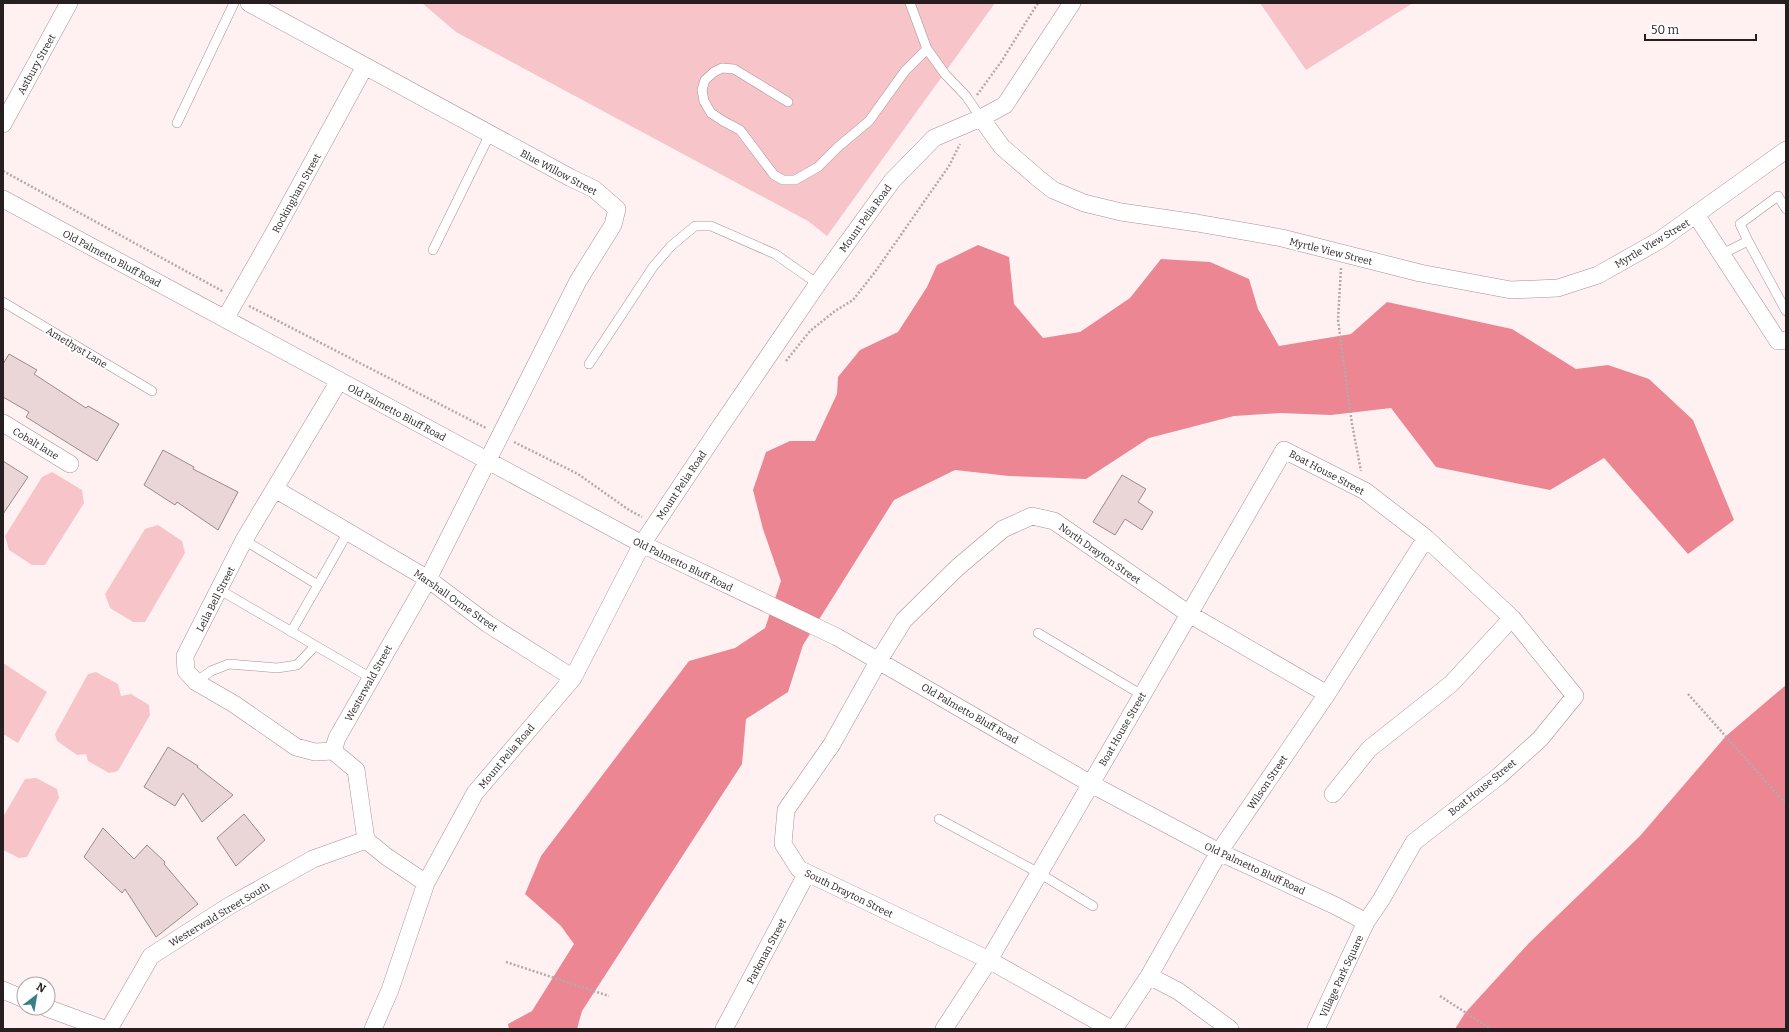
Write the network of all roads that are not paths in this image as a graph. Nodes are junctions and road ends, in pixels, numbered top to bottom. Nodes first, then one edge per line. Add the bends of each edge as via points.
1 (68, 3) edge
2 (234, 3) edge
3 (249, 3) edge
4 (910, 3) edge
5 (1072, 3) edge
6 (927, 48) junction
7 (365, 66) junction
8 (788, 102) dead end
9 (975, 116) junction
10 (177, 123) dead end
11 (3, 124) edge
12 (490, 134) junction
13 (1785, 154) edge
14 (3, 199) edge
15 (1786, 209) edge
16 (1696, 216) junction
17 (1748, 241) junction
18 (433, 250) dead end
19 (1722, 254) junction
20 (818, 284) junction
21 (3, 302) edge
22 (1786, 311) edge
23 (225, 319) junction
24 (1786, 340) edge
25 (589, 364) dead end
26 (339, 380) junction
27 (152, 392) dead end
28 (3, 423) edge
29 (487, 460) junction
30 (70, 464) dead end
31 (275, 489) junction
32 (348, 532) junction
33 (1426, 538) junction
34 (244, 540) junction
35 (642, 544) junction
36 (428, 578) junction
37 (318, 585) junction
38 (220, 590) junction
39 (1189, 614) junction
40 (1512, 618) junction
41 (291, 632) junction
42 (1038, 633) dead end
43 (315, 646) junction
44 (879, 660) junction
45 (371, 678) junction
46 (573, 678) junction
47 (196, 682) junction
48 (1327, 694) junction
49 (1142, 695) junction
50 (333, 751) junction
51 (1091, 784) junction
52 (1333, 794) dead end
53 (939, 820) dead end
54 (366, 840) junction
55 (1219, 852) junction
56 (807, 873) junction
57 (1039, 873) junction
58 (426, 883) junction
59 (1093, 906) dead end
60 (1366, 922) junction
61 (989, 960) junction
62 (1149, 976) junction
63 (3, 990) edge
64 (16, 996) edge
65 (56, 1011) edge
66 (104, 1029) edge
67 (109, 1029) edge
68 (373, 1029) edge
69 (724, 1029) edge
70 (944, 1029) edge
71 (1111, 1029) edge
72 (1114, 1029) edge
73 (1230, 1029) edge
74 (1316, 1029) edge

1 - 11 street, Astbury Street
2 - 10 lane
3 - 7 street, Blue Willow Street
4 - 6 lane
5 - 9 street, Mount Pelia Road via 1005,105
6 - 8 lane via 905,71 869,121 818,168 795,180 783,180 774,175 740,130 711,113 704,101 702,90 705,80 714,72 722,68 734,69
6 - 9 lane via 945,74 966,96
7 - 12 street, Blue Willow Street
7 - 23 street, Rockingham Street
9 - 16 street, Myrtle View Street via 1002,147 1039,179 1053,190 1084,203 1121,212 1282,238 1420,272 1511,290 1558,288 1598,275
9 - 20 street, Mount Pelia Road via 934,138 892,181
12 - 18 lane
12 - 29 street, Blue Willow Street via 594,189 617,209 613,225 578,281
13 - 16 street, Myrtle View Street
14 - 23 street, Old Palmetto Bluff Road
15 - 17 lane via 1778,196 1740,224
16 - 19 street, Myrtle View Street
17 - 19 lane
17 - 22 lane
19 - 24 street, Myrtle View Street via 1778,341
20 - 25 lane via 775,254 711,226 695,226 671,246 653,267
20 - 35 street, Mount Pelia Road
21 - 27 lane, Amethyst Lane
23 - 26 street, Old Palmetto Bluff Road
26 - 29 street, Old Palmetto Bluff Road
26 - 31 street, Leila Bell Street
28 - 30 street, Cobalt lane
29 - 35 street, Old Palmetto Bluff Road
29 - 36 street, Westerwald Street
31 - 32 street, Marshall Orme Street
31 - 34 street, Leila Bell Street
32 - 36 street, Marshall Orme Street
32 - 37 lane
33 - 39 street, Boat House Street via 1365,491 1284,450
33 - 40 street, Boat House Street
33 - 48 street, Wilson Street
34 - 37 lane
34 - 38 street, Leila Bell Street
35 - 44 street, Old Palmetto Bluff Road via 837,637
35 - 46 street, Mount Pelia Road
36 - 45 street, Westerwald Street
36 - 46 street, Marshall Orme Street via 488,624
37 - 41 lane
38 - 41 lane
38 - 47 street, Leila Bell Street via 185,656 186,670
39 - 44 street, North Drayton Street via 1054,521 1032,516 1003,529 958,567 904,620
39 - 48 street, North Drayton Street
39 - 49 street, Boat House Street
40 - 52 street via 1452,684 1369,749
40 - 60 street, Boat House Street via 1575,696 1540,739 1499,776 1414,842
41 - 43 lane
42 - 49 lane
43 - 45 lane
43 - 47 lane via 297,665 277,668 229,664 211,671
44 - 51 street, Old Palmetto Bluff Road
44 - 56 street, South Drayton Street via 832,744 786,810 783,844 799,869
45 - 50 street, Westerwald Street via 337,738
46 - 58 street, Mount Pelia Road via 475,793
47 - 50 street, Leila Bell Street via 234,704 296,747 315,752
48 - 55 street, Wilson Street
49 - 51 street, Boat House Street
50 - 54 street via 356,770
51 - 55 street, Old Palmetto Bluff Road
51 - 57 street, Boat House Street
53 - 57 lane
54 - 58 street
54 - 67 street, Westerwald Street South via 313,859 229,906 151,956
55 - 60 street, Old Palmetto Bluff Road
55 - 62 street, Wilson Street
56 - 61 street, South Drayton Street
56 - 69 street, Parkman Street
57 - 59 lane
57 - 61 street, Boat House Street
58 - 68 street, Mount Pelia Road via 390,990
60 - 74 street, Village Park Square
61 - 70 street, Boat House Street
61 - 71 street, South Drayton Street
62 - 72 street, Wilson Street
62 - 73 street via 1178,990
63 - 64 street
65 - 66 street

